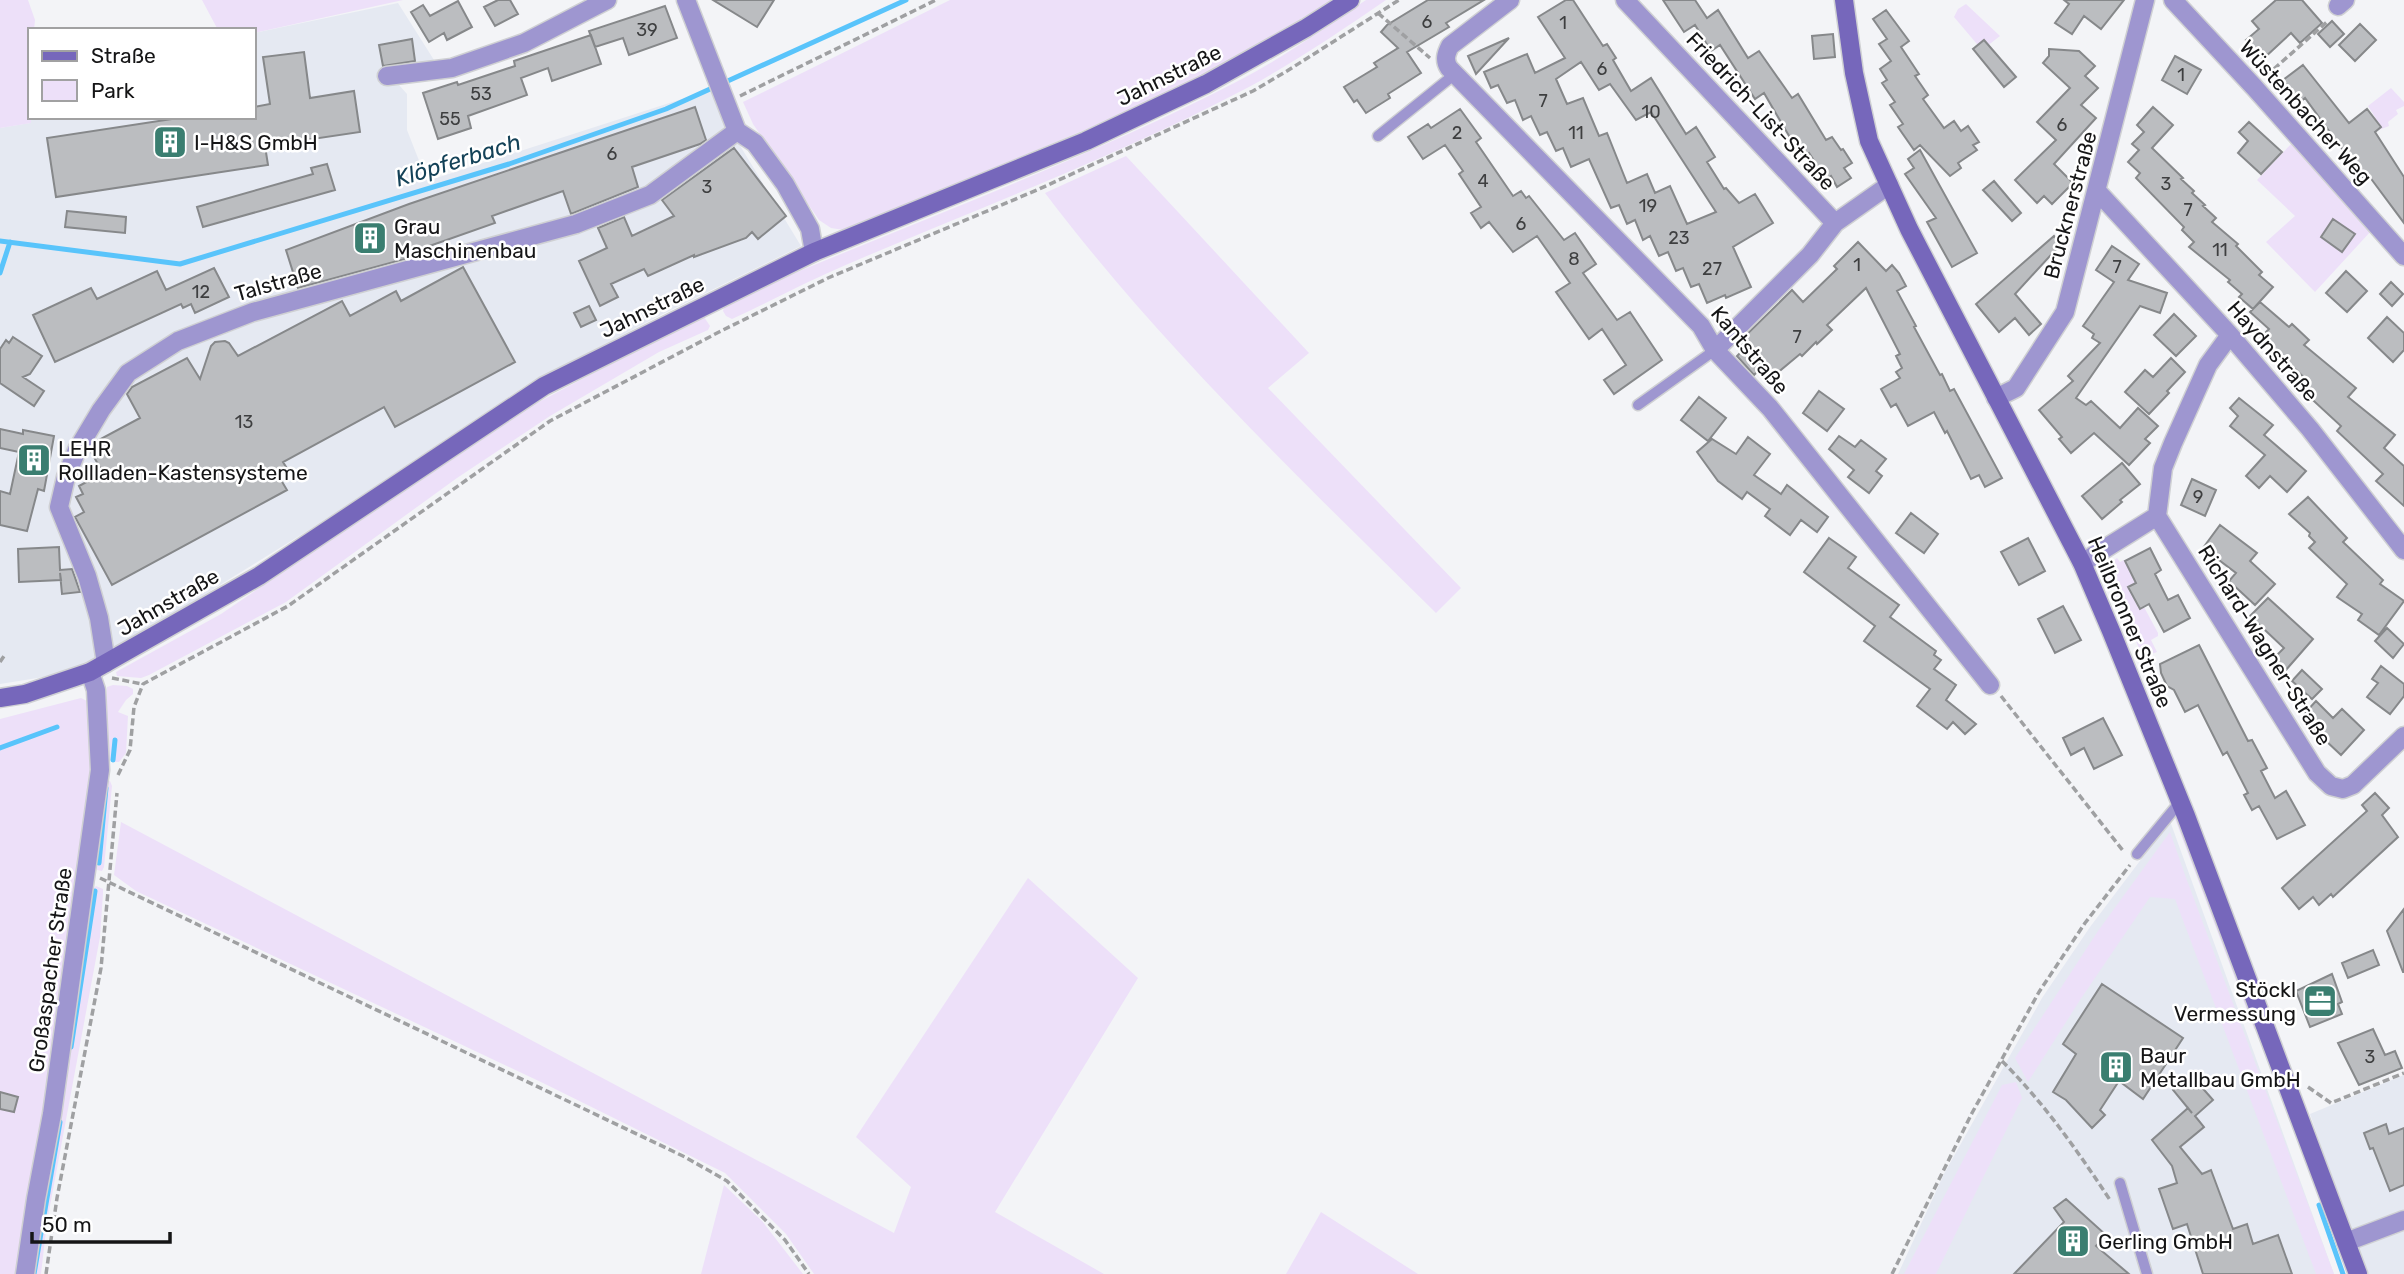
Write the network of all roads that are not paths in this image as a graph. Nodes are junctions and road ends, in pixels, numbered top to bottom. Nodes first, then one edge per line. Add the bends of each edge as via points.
1 (607, 0) edge
2 (686, 0) edge
3 (1350, 0) edge
4 (1510, 0) edge
5 (1625, 0) edge
6 (1844, 0) edge
7 (2145, 0) edge
8 (2172, 0) edge
9 (1450, 68) junction
10 (387, 76) dead end
11 (737, 131) junction
12 (1378, 136) dead end
13 (1889, 185) junction
14 (2097, 191) junction
15 (1835, 223) junction
16 (814, 252) junction
17 (2404, 256) edge
18 (2230, 335) junction
19 (1715, 350) junction
20 (1996, 398) junction
21 (1638, 405) dead end
22 (2157, 516) junction
23 (2404, 550) edge
24 (2082, 563) junction
25 (98, 668) junction
26 (1990, 685) road end
27 (0, 698) edge
28 (2404, 736) edge
29 (2180, 802) junction
30 (2134, 858) road end
31 (2120, 1183) dead end
32 (2404, 1220) edge
33 (2346, 1242) junction
34 (25, 1274) edge
35 (2147, 1274) edge
36 (2358, 1274) edge

1 - 10 street via 524,43 452,68
2 - 11 street
3 - 16 street, Jahnstraße via 1206,84 1086,141
4 - 9 street via 1450,46
5 - 15 street, Friedrich-List-Straße
6 - 13 street, Heilbronner Straße via 1869,141
7 - 14 street, Brucknerstraße
8 - 17 street, Wüstenbacher Weg
9 - 12 lane
9 - 19 street, Kantstraße via 1701,326
11 - 16 street via 755,143 785,184 810,229
11 - 25 street, Talstraße via 650,195 576,225 481,256 253,312 178,341 128,373 77,450 59,508 99,618
13 - 15 street
13 - 20 street, Heilbronner Straße
14 - 18 street, Haydnstraße
14 - 20 street, Brucknerstraße via 2065,312 2016,388
15 - 19 street via 1810,255
16 - 25 street, Jahnstraße via 544,386 259,576
18 - 22 street via 2208,365 2173,443 2163,468
18 - 23 street, Haydnstraße
19 - 21 lane
19 - 26 street, Kantstraße via 1770,408
20 - 24 street, Heilbronner Straße
22 - 24 street
22 - 28 street, Richard-Wagner-Straße via 2317,773 2331,786 2343,789 2353,785
24 - 29 street, Heilbronner Straße
25 - 27 street, Jahnstraße
25 - 34 street, Großaspacher Straße via 100,770
29 - 30 lane
29 - 33 street, Heilbronner Straße
31 - 35 lane
32 - 33 street
33 - 36 street, Heilbronner Straße

